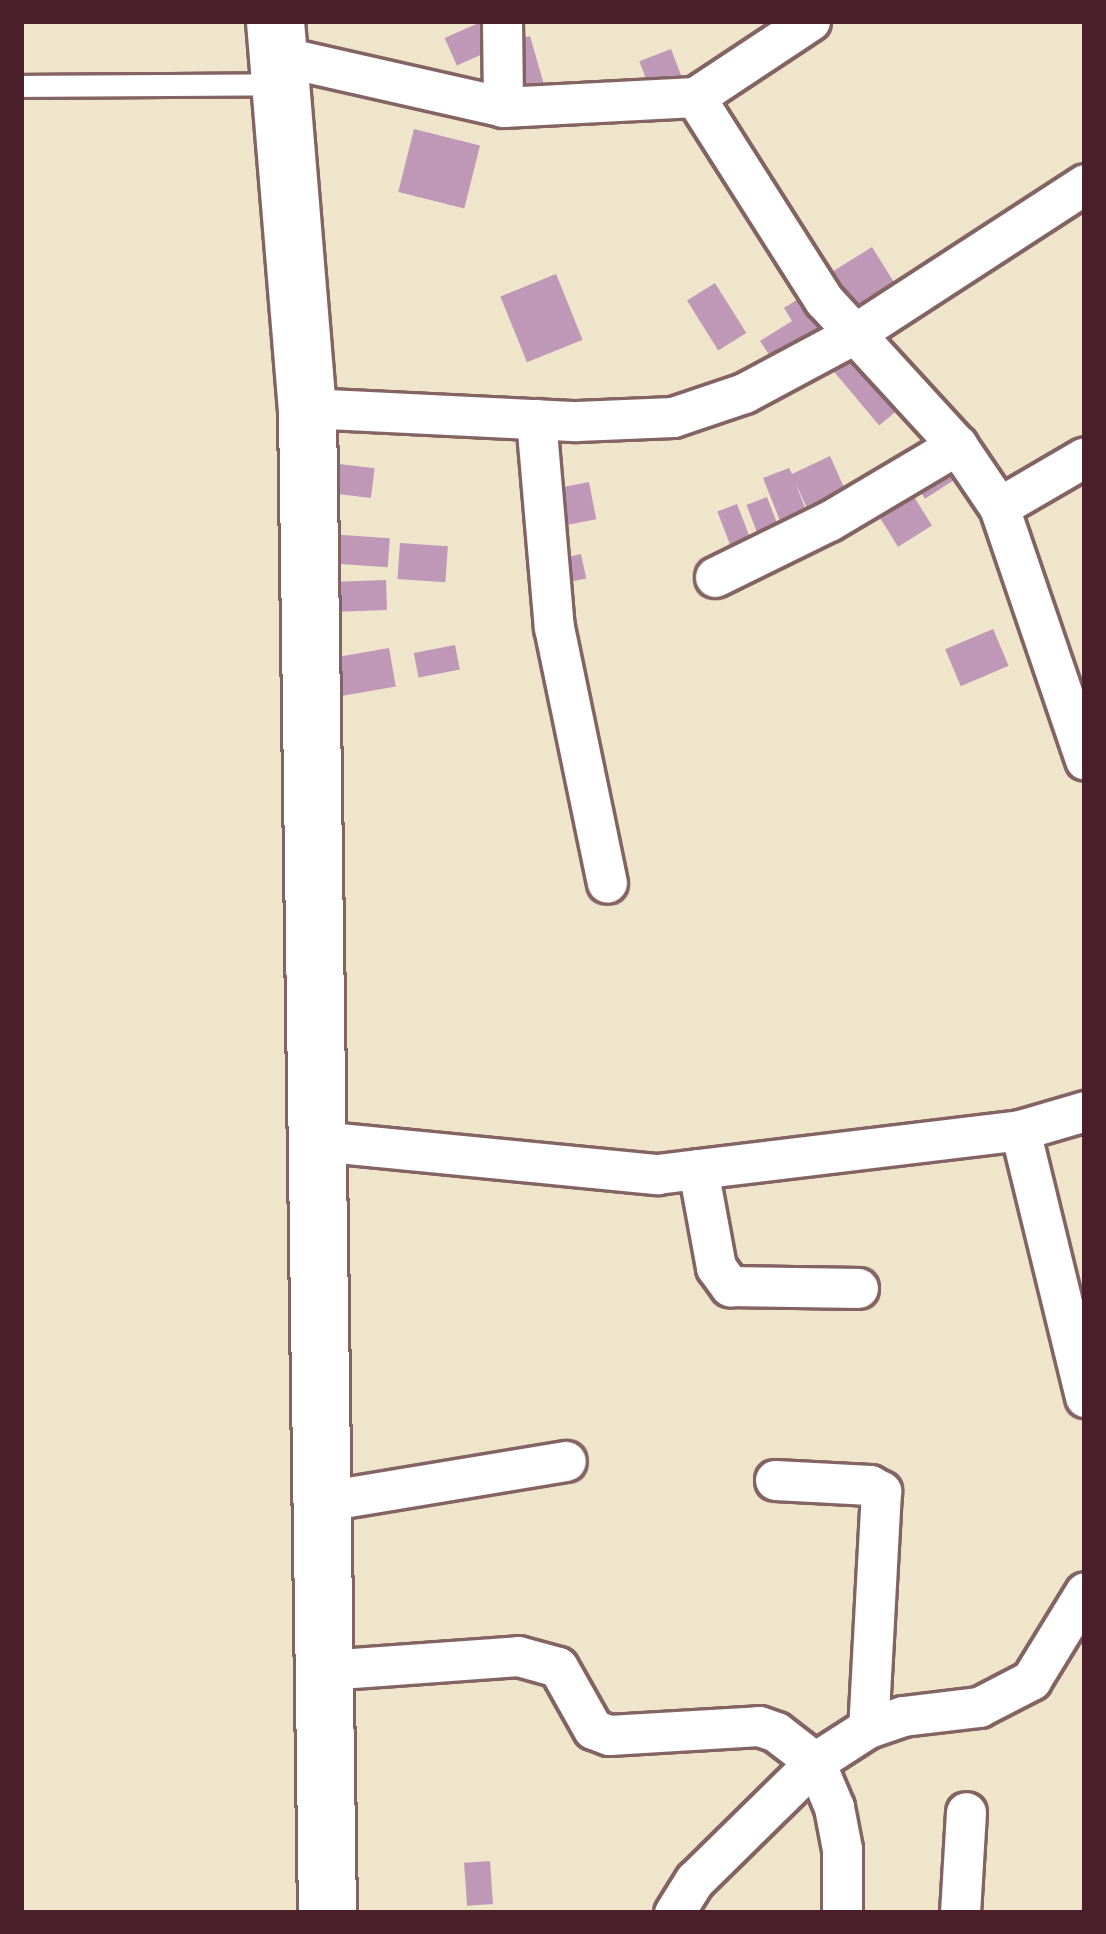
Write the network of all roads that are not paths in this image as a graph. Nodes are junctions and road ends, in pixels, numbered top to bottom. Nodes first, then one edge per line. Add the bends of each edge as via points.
1 (502, 21) edge
2 (810, 21) edge
3 (761, 36) edge
4 (276, 53) edge
5 (21, 86) edge
6 (695, 98) junction
7 (503, 106) junction
8 (1085, 184) edge
9 (854, 334) junction
10 (307, 408) junction
11 (536, 419) junction
12 (957, 445) junction
13 (1085, 458) edge
14 (999, 507) junction
15 (715, 577) dead end
16 (1085, 760) edge
17 (607, 883) dead end
18 (1085, 1111) edge
19 (1020, 1130) junction
20 (318, 1141) junction
21 (698, 1169) junction
22 (858, 1288) dead end
23 (1082, 1375) edge
24 (566, 1461) dead end
25 (775, 1480) dead end
26 (324, 1501) junction
27 (1085, 1592) edge
28 (325, 1670) junction
29 (868, 1728) junction
30 (814, 1762) junction
31 (966, 1812) dead end
32 (327, 1913) edge
33 (674, 1913) edge
34 (842, 1913) edge
35 (960, 1913) edge

1 - 7 street
2 - 3 street
3 - 6 street
4 - 5 lane
4 - 7 street
4 - 10 street
6 - 7 street
6 - 9 street
8 - 9 street
9 - 11 street via 743,393 673,417
9 - 12 street
10 - 11 street
10 - 20 street
11 - 17 street via 554,627
12 - 14 street
12 - 15 street
13 - 14 street
14 - 16 street
18 - 19 street
19 - 21 street
19 - 23 street
20 - 21 street via 657,1174
20 - 26 street
21 - 22 street via 716,1268 730,1286
24 - 26 street
25 - 29 street via 880,1491
26 - 28 street
27 - 29 street via 1031,1681 1007,1698
28 - 30 street via 518,1656 558,1667 593,1729 609,1736 759,1726
28 - 32 street
29 - 30 street
30 - 33 street via 695,1880
30 - 34 street via 842,1849
31 - 35 street

